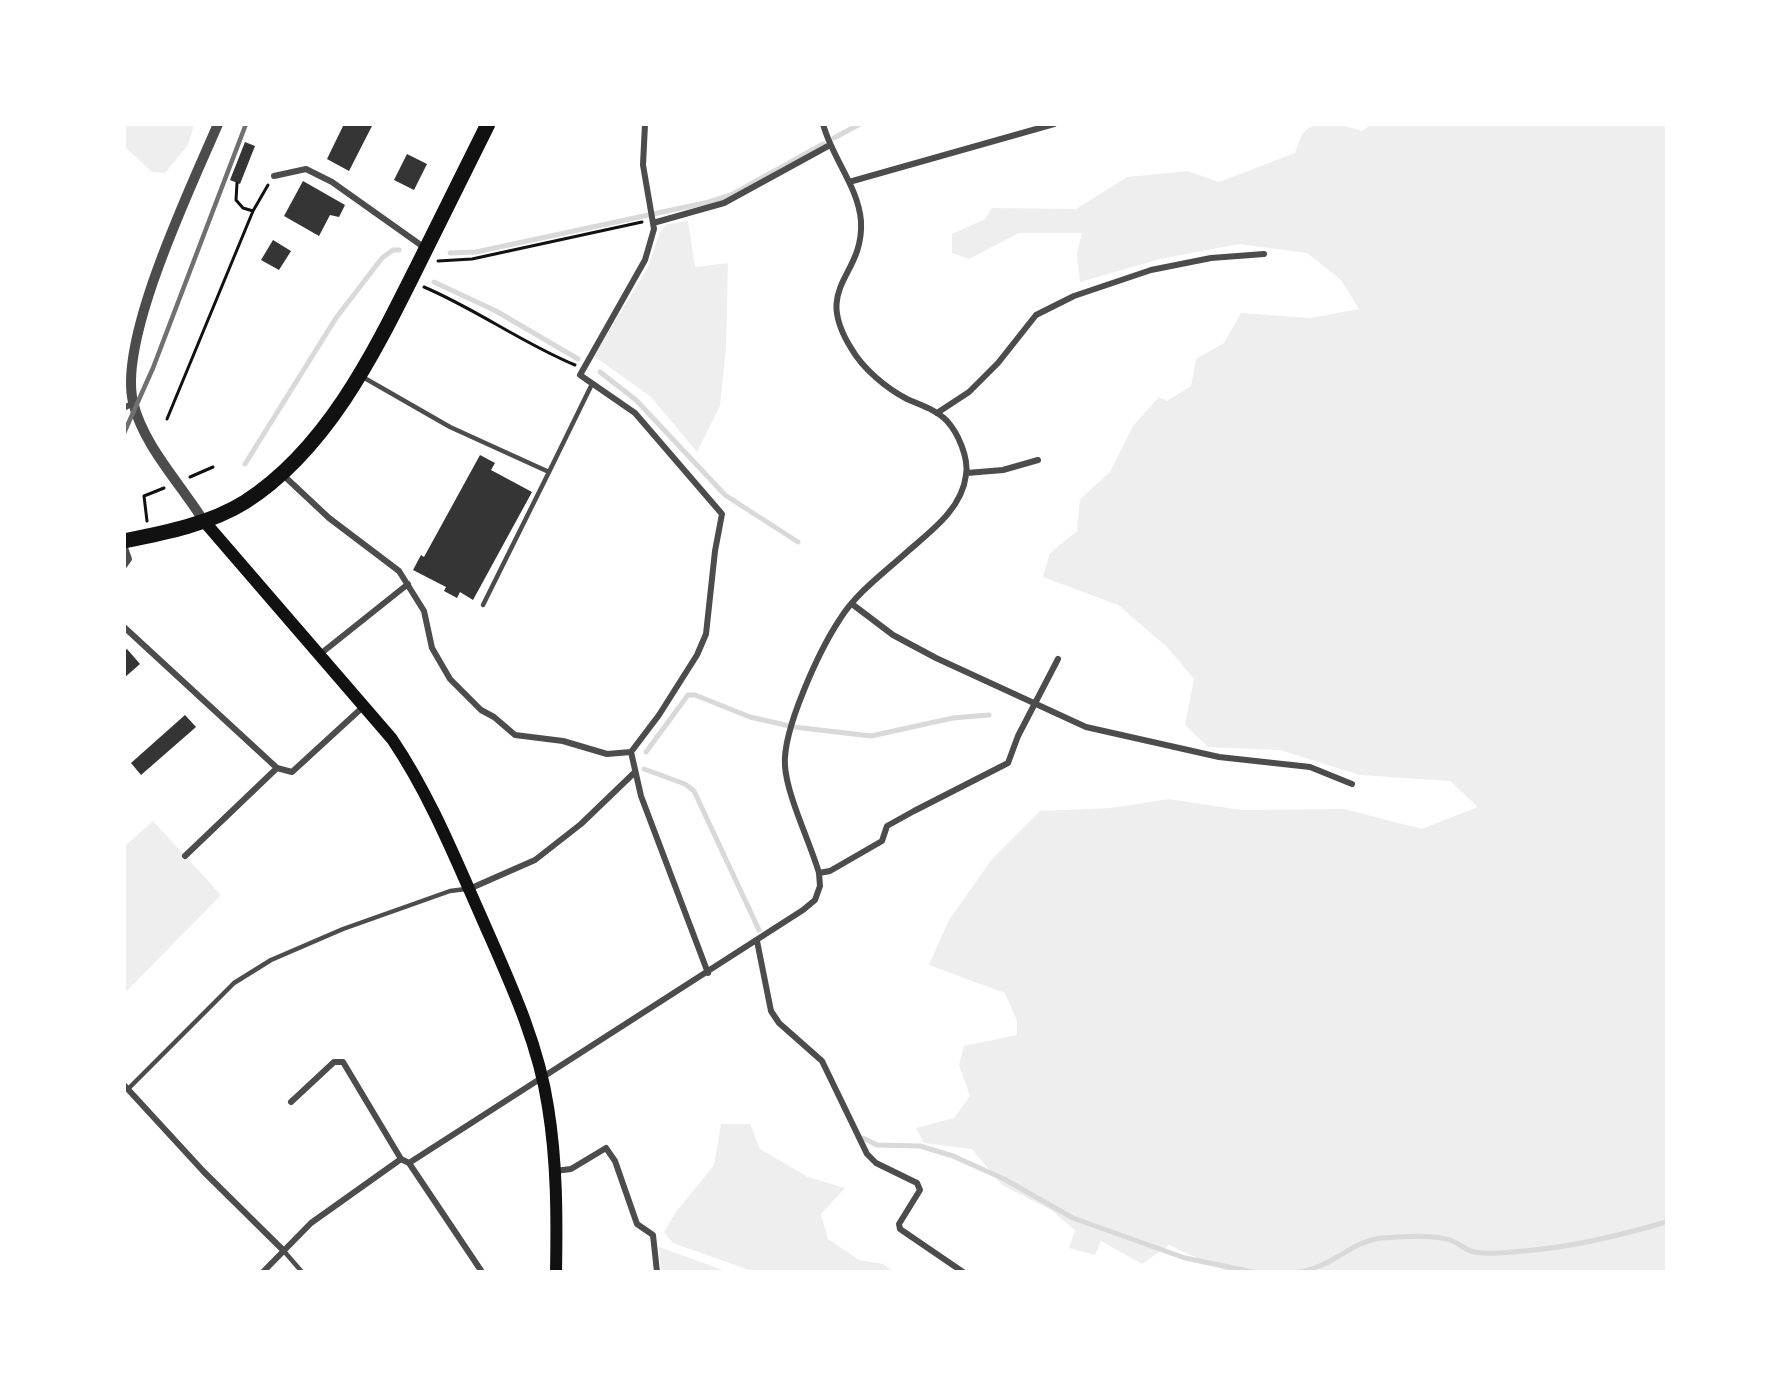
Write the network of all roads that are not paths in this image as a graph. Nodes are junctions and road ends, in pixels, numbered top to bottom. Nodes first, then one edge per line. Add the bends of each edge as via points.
1 (218, 124) edge
2 (488, 124) edge
3 (645, 124) edge
4 (823, 124) edge
5 (1054, 124) edge
6 (830, 145) junction
7 (274, 176) road end
8 (849, 182) junction
9 (653, 221) junction
10 (426, 249) junction
11 (1264, 254) dead end
12 (360, 375) junction
13 (592, 384) junction
14 (129, 405) edge
15 (937, 413) junction
16 (1038, 460) dead end
17 (549, 472) junction
18 (967, 473) junction
19 (282, 474) junction
20 (203, 520) junction
21 (124, 543) edge
22 (124, 566) edge
23 (408, 584) junction
24 (852, 604) junction
25 (483, 605) dead end
26 (124, 627) edge
27 (319, 655) junction
28 (1058, 659) dead end
29 (1035, 705) junction
30 (364, 706) junction
31 (631, 752) junction
32 (277, 768) junction
33 (634, 772) junction
34 (1352, 784) dead end
35 (185, 856) dead end
36 (819, 873) junction
37 (469, 889) junction
38 (757, 941) junction
39 (708, 973) junction
40 (542, 1078) junction
41 (126, 1087) edge
42 (291, 1102) dead end
43 (401, 1159) junction
44 (409, 1163) junction
45 (555, 1171) junction
46 (283, 1250) junction
47 (263, 1272) edge
48 (302, 1272) edge
49 (482, 1272) edge
50 (556, 1272) edge
51 (657, 1272) edge
52 (963, 1272) edge

1 - 14 street via 145,309 133,348
2 - 10 main road
3 - 9 street via 643,165
4 - 6 street
5 - 8 street
6 - 8 street
6 - 9 street via 724,202
7 - 10 street via 306,169
8 - 15 street via 861,221 852,263 834,309 838,326 852,351 873,374 904,397
9 - 13 street via 645,260 582,368 580,375
10 - 12 main road
11 - 15 street via 1211,258 1151,270 1074,296 1036,315 998,363
12 - 17 lane via 450,427
12 - 19 main road via 326,424
13 - 17 lane
13 - 31 street via 635,413 722,514 706,634 697,655
14 - 20 street
15 - 18 street via 958,439 966,457
16 - 18 street via 1003,470
17 - 25 lane
18 - 24 street via 956,503 940,523
19 - 20 main road via 243,502
19 - 23 street via 329,518 392,563
20 - 21 main road
20 - 27 main road
21 - 22 street via 129,559
23 - 27 street
23 - 31 street via 424,611 432,648 450,679 481,710 515,735 563,741 607,754
24 - 29 street via 893,635
24 - 36 street via 840,619 789,729 785,767
26 - 32 street
27 - 30 main road
28 - 29 street
29 - 34 street via 1086,727 1219,757 1310,767
29 - 36 street via 1008,763 887,826 882,841 830,871
30 - 32 street via 292,772
30 - 37 main road via 418,778
31 - 33 street
32 - 35 street
33 - 37 street via 581,824 535,860
33 - 39 street
36 - 38 street via 815,900
37 - 40 main road via 529,1030
37 - 41 lane via 450,891 343,929 271,960 234,983
38 - 39 street
38 - 52 street via 771,1011 778,1023 822,1061 867,1154 876,1163 916,1183 920,1190 899,1224 900,1229
39 - 40 street
40 - 44 street
40 - 45 main road
41 - 46 street
42 - 43 street via 334,1062 343,1062
43 - 44 street
43 - 46 street via 311,1223
44 - 49 street
45 - 50 main road
45 - 51 street via 571,1169 606,1148 615,1161 637,1224 653,1235
46 - 47 street
46 - 48 lane

